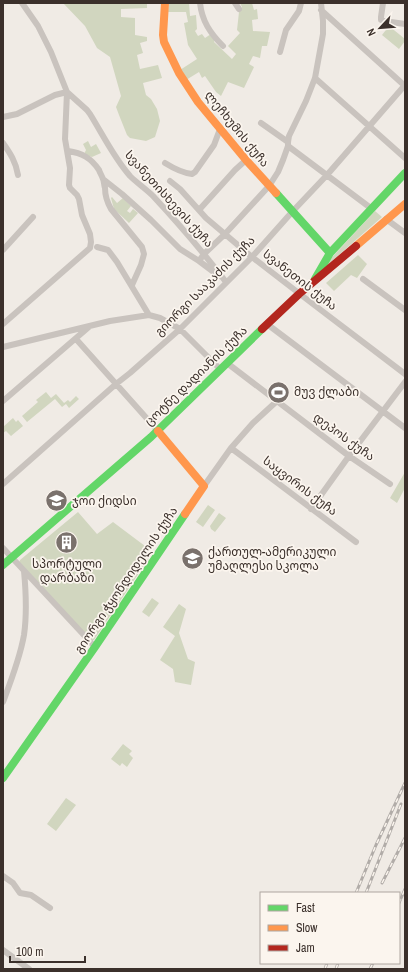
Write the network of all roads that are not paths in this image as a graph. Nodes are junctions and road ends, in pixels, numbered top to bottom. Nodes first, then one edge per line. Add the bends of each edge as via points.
1 (22, 3) edge
2 (166, 3) edge
3 (200, 3) edge
4 (302, 3) edge
5 (383, 3) edge
6 (321, 6) edge
7 (405, 24) edge
8 (223, 46) dead end
9 (280, 52) dead end
10 (315, 78) junction
11 (405, 85) edge
12 (68, 92) junction
13 (3, 117) edge
14 (261, 123) dead end
15 (369, 126) junction
16 (220, 129) junction
17 (3, 143) edge
18 (288, 144) junction
19 (68, 151) junction
20 (405, 158) edge
21 (246, 160) junction
22 (165, 164) dead end
23 (405, 173) edge
24 (18, 175) dead end
25 (327, 175) junction
26 (104, 179) junction
27 (170, 181) dead end
28 (269, 186) junction
29 (405, 204) edge
30 (372, 209) junction
31 (199, 210) junction
32 (292, 212) junction
33 (33, 217) dead end
34 (386, 219) junction
35 (405, 233) edge
36 (225, 234) junction
37 (97, 246) dead end
38 (3, 250) edge
39 (330, 253) junction
40 (204, 254) junction
41 (252, 257) junction
42 (199, 261) junction
43 (363, 279) dead end
44 (226, 282) junction
45 (313, 282) junction
46 (132, 285) junction
47 (299, 294) junction
48 (405, 310) edge
49 (149, 315) junction
50 (3, 324) edge
51 (267, 324) junction
52 (91, 325) junction
53 (180, 329) junction
54 (76, 339) junction
55 (3, 346) edge
56 (227, 363) junction
57 (221, 370) junction
58 (405, 374) edge
59 (405, 382) edge
60 (116, 384) junction
61 (3, 401) edge
62 (277, 401) junction
63 (382, 412) junction
64 (405, 428) edge
65 (158, 431) junction
66 (232, 448) junction
67 (349, 456) junction
68 (3, 484) edge
69 (390, 484) dead end
70 (204, 486) junction
71 (312, 509) junction
72 (356, 542) dead end
73 (3, 548) edge
74 (12, 557) junction
75 (3, 565) edge
76 (24, 571) junction
77 (95, 647) junction
78 (3, 702) edge
79 (3, 778) edge
80 (3, 876) edge
81 (50, 908) dead end
82 (3, 950) edge
83 (29, 969) edge

1 - 12 street via 38,26
2 - 16 street, ლეჩხუმის ქუჩა via 163,35 168,53 198,102
3 - 8 street via 204,21
4 - 9 street via 300,11 286,30
5 - 7 street via 381,20
6 - 10 street via 323,34
6 - 11 street
10 - 15 street
10 - 18 street via 289,136
11 - 15 street, გიორგი სააკაძის ქუჩა
12 - 13 street via 55,95 17,114
12 - 19 street via 65,139
12 - 40 street, სვანეთისხევის ქუჩა via 90,114 113,154 130,176 152,195
14 - 18 street
15 - 20 street
15 - 25 street, გიორგი სააკაძის ქუჩა
16 - 21 street, ლეჩხუმის ქუჩა
16 - 22 street via 214,145 192,174
17 - 24 street via 12,155
18 - 25 street
18 - 28 street via 284,160
19 - 26 street via 91,159
19 - 50 street via 69,185 79,199 90,234 90,248
21 - 28 street, ლეჩხუმის ქუჩა
21 - 31 street
23 - 30 street
25 - 30 street
25 - 32 street, გიორგი სააკაძის ქუჩა
26 - 42 street via 180,249
26 - 46 street via 108,204 142,247 144,254
27 - 31 street, სვანეთის ქუჩა
28 - 32 street, ლეჩხუმის ქუჩა
28 - 36 street
29 - 34 street, ცოტნე დადიანის ქუჩა
30 - 39 street
31 - 36 street, სვანეთის ქუჩა
32 - 39 street, ლეჩხუმის ქუჩა
32 - 41 street, გიორგი სააკაძის ქუჩა
33 - 38 street
34 - 35 street
34 - 45 street, ცოტნე დადიანის ქუჩა
36 - 40 street
36 - 41 street, სვანეთის ქუჩა
37 - 46 street via 108,250
39 - 45 street
40 - 42 street
40 - 44 street, სვანეთისხევის ქუჩა
41 - 44 street, გიორგი სააკაძის ქუჩა
41 - 47 street, სვანეთის ქუჩა
42 - 44 street
43 - 48 street
44 - 53 street, გიორგი სააკაძის ქუჩა
45 - 47 street, ცოტნე დადიანის ქუჩა
46 - 49 street
47 - 51 street, ცოტნე დადიანის ქუჩა
47 - 58 street, სვანეთის ქუჩა
49 - 52 street
49 - 53 street
51 - 56 street, ცოტნე დადიანის ქუჩა
51 - 63 street
52 - 54 street
52 - 55 street
53 - 57 street
53 - 60 street, გიორგი სააკაძის ქუჩა
54 - 60 street
54 - 61 street
56 - 57 street, ცოტნე დადიანის ქუჩა
56 - 62 street, დეპოს ქუჩა
57 - 65 street, ცოტნე დადიანის ქუჩა
59 - 63 street
60 - 65 street
60 - 68 street, გიორგი სააკაძის ქუჩა
62 - 66 street, გიორგი ჭყონდიდელის ქუჩა via 253,423
62 - 67 street, დეპოს ქუჩა
63 - 64 street
63 - 67 street
65 - 70 street
65 - 74 street, ცოტნე დადიანის ქუჩა
66 - 70 street, გიორგი ჭყონდიდელის ქუჩა
66 - 71 street, საყვირის ქუჩა
67 - 69 street, დეპოს ქუჩა
67 - 71 street
70 - 77 street, გიორგი ჭყონდიდელის ქუჩა
71 - 72 street, საყვირის ქუჩა
73 - 74 street
74 - 75 street, ცოტნე დადიანის ქუჩა
74 - 76 street
76 - 77 street
76 - 78 street via 24,635
77 - 79 street, გიორგი ჭყონდიდელის ქუჩა
80 - 81 street via 13,883 20,893 31,895
82 - 83 street

